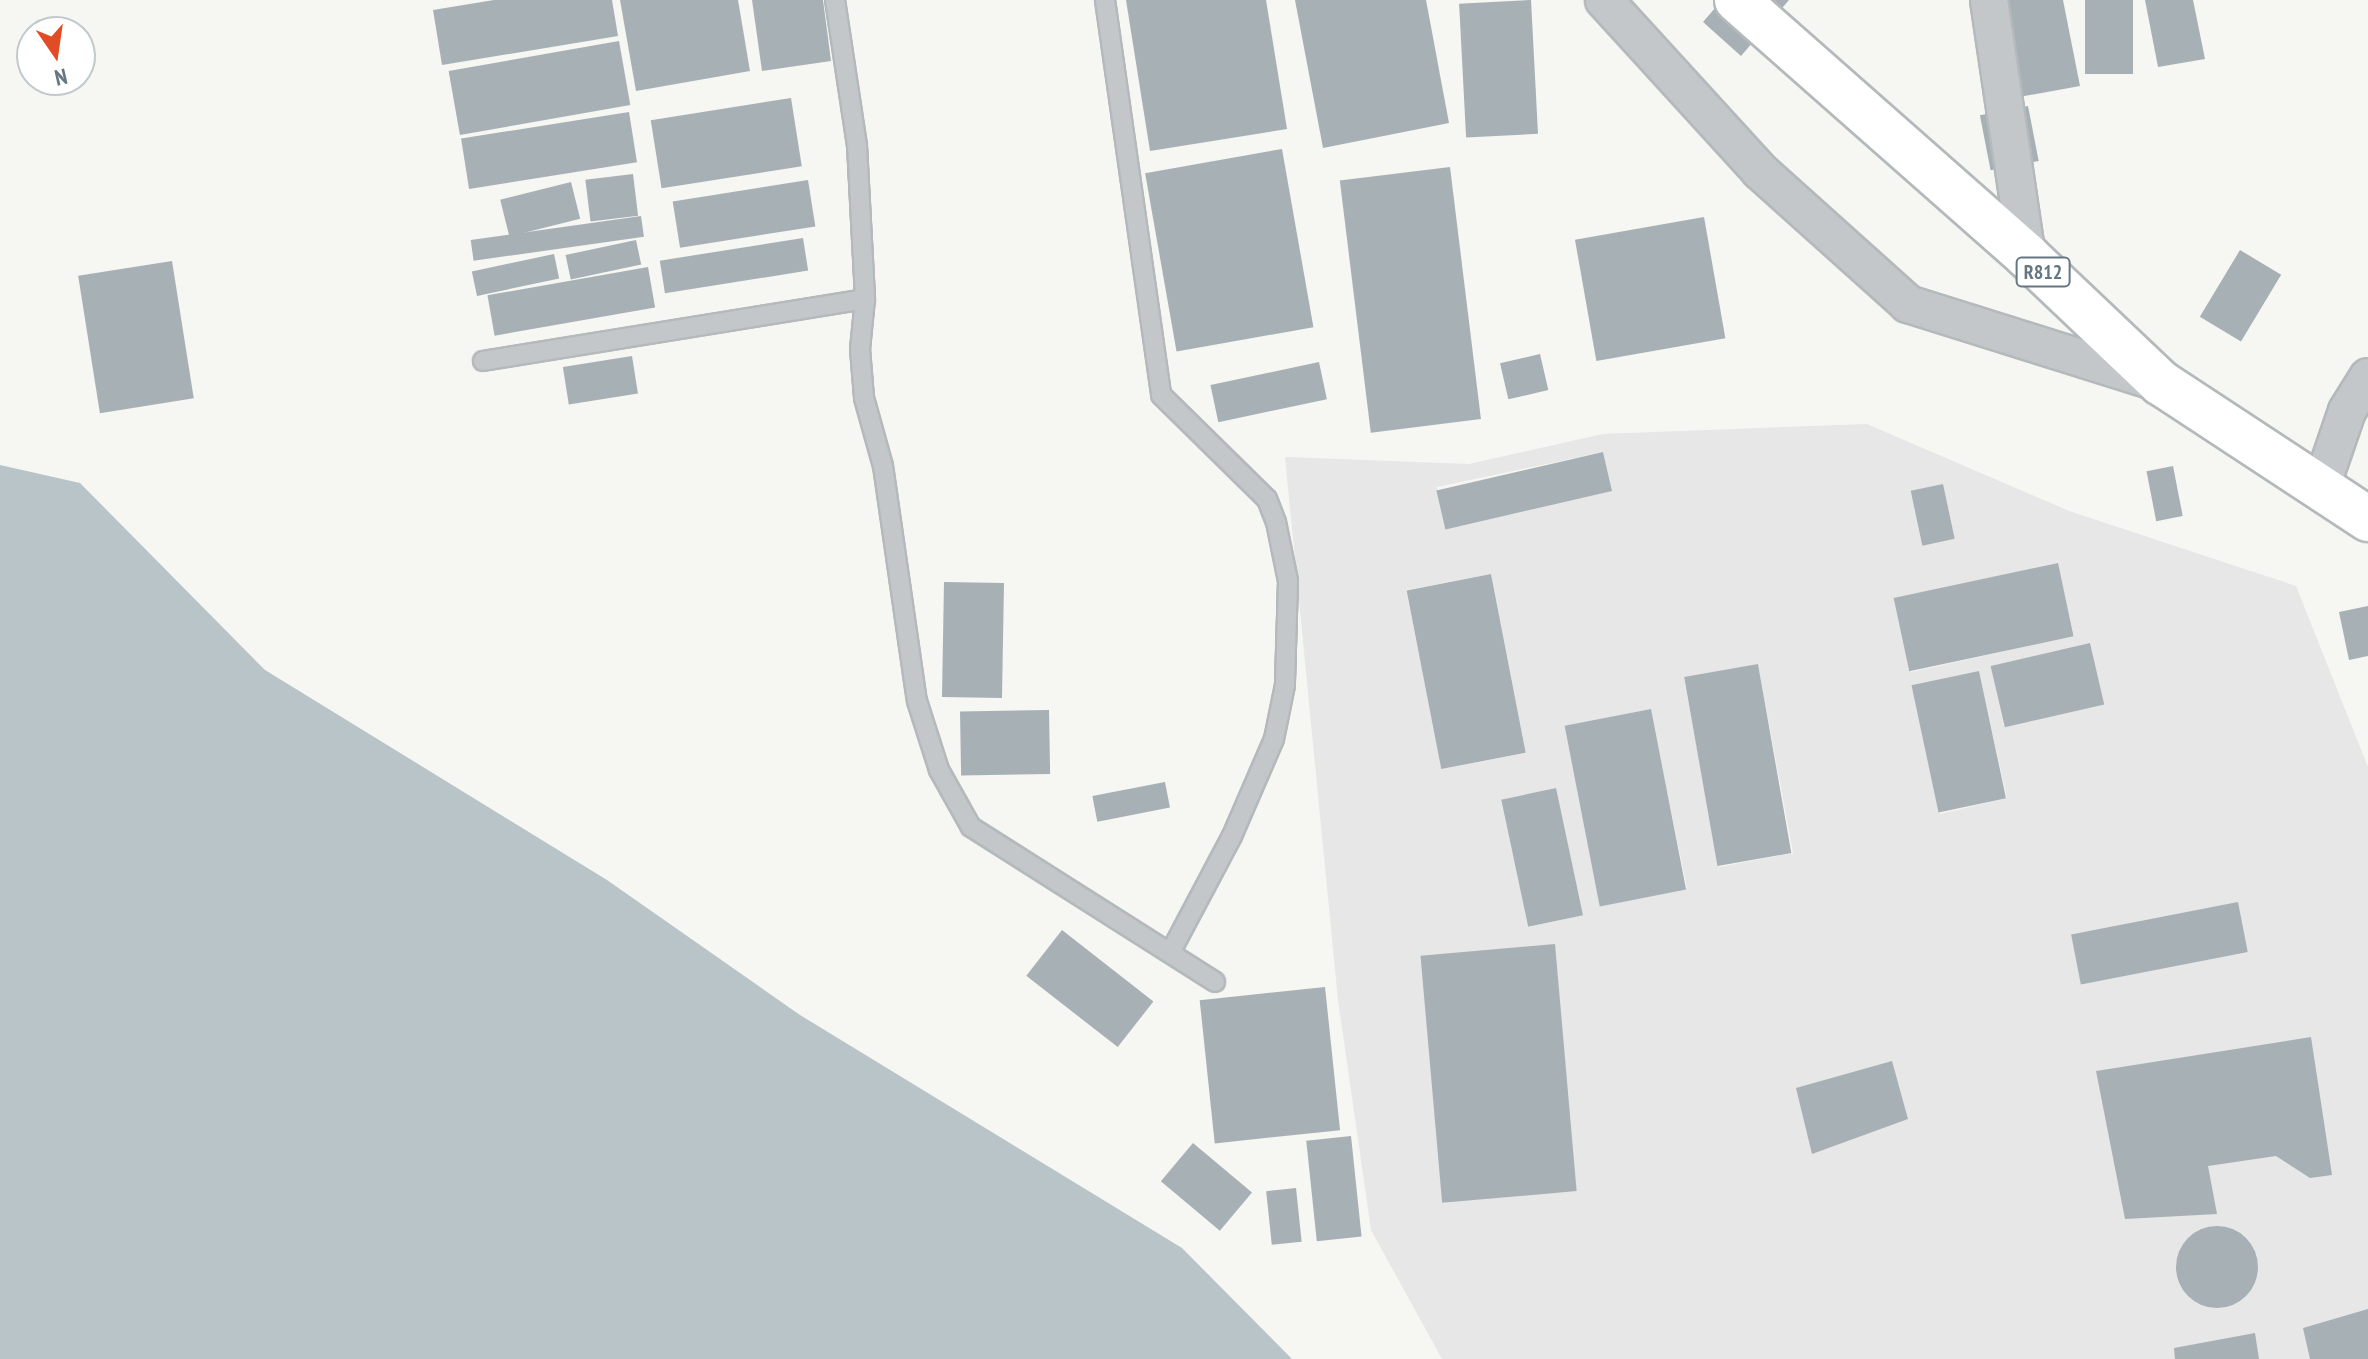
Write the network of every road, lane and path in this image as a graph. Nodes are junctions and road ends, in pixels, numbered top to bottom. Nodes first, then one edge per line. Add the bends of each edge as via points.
1 (835, 0) edge
2 (1105, 0) edge
3 (1604, 0) edge
4 (1737, 0) edge
5 (1989, 0) edge
6 (2027, 256) junction
7 (865, 299) junction
8 (483, 361) dead end
9 (2368, 377) edge
10 (2161, 383) junction
11 (2321, 487) junction
12 (2368, 519) edge
13 (1170, 953) junction
14 (1215, 982) dead end

1 - 7 lane via 857,145
2 - 13 lane via 1161,395 1267,499 1288,581 1285,685 1274,739 1232,836
3 - 10 street via 1760,171 1908,304
4 - 6 main road, R812
5 - 6 street
6 - 10 main road, R812
7 - 8 lane
7 - 13 lane via 860,349 864,398 883,466 917,701 939,770 971,827
9 - 11 street via 2347,411
10 - 11 main road, R812
11 - 12 main road, R812
13 - 14 lane

